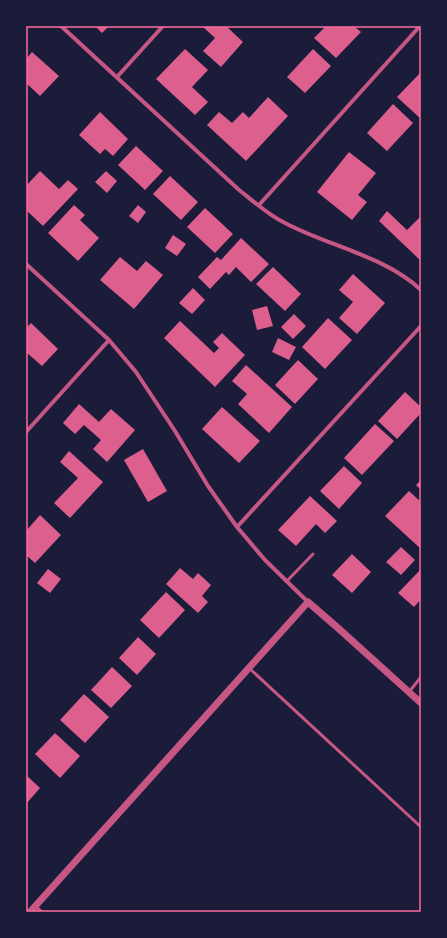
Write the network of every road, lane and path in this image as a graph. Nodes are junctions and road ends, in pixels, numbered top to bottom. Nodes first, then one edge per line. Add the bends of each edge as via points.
1 (61, 26) edge
2 (163, 26) edge
3 (420, 26) edge
4 (117, 77) junction
5 (259, 205) junction
6 (26, 264) edge
7 (421, 290) edge
8 (421, 326) edge
9 (109, 340) junction
10 (26, 432) edge
11 (237, 527) junction
12 (313, 554) dead end
13 (287, 581) junction
14 (308, 602) junction
15 (249, 668) junction
16 (421, 677) edge
17 (409, 692) junction
18 (421, 703) edge
19 (421, 827) edge
20 (36, 906) junction
21 (30, 912) edge
22 (42, 912) edge

1 - 4 street
2 - 4 street
3 - 5 street
4 - 5 street via 238,189
5 - 7 street via 284,223 383,264
6 - 9 street
8 - 11 street
9 - 10 street
9 - 11 street via 136,372
11 - 13 street
12 - 13 lane
13 - 14 street
14 - 15 street
14 - 17 street
15 - 19 lane
15 - 20 street
16 - 17 lane
17 - 18 street
20 - 21 street
20 - 22 lane

